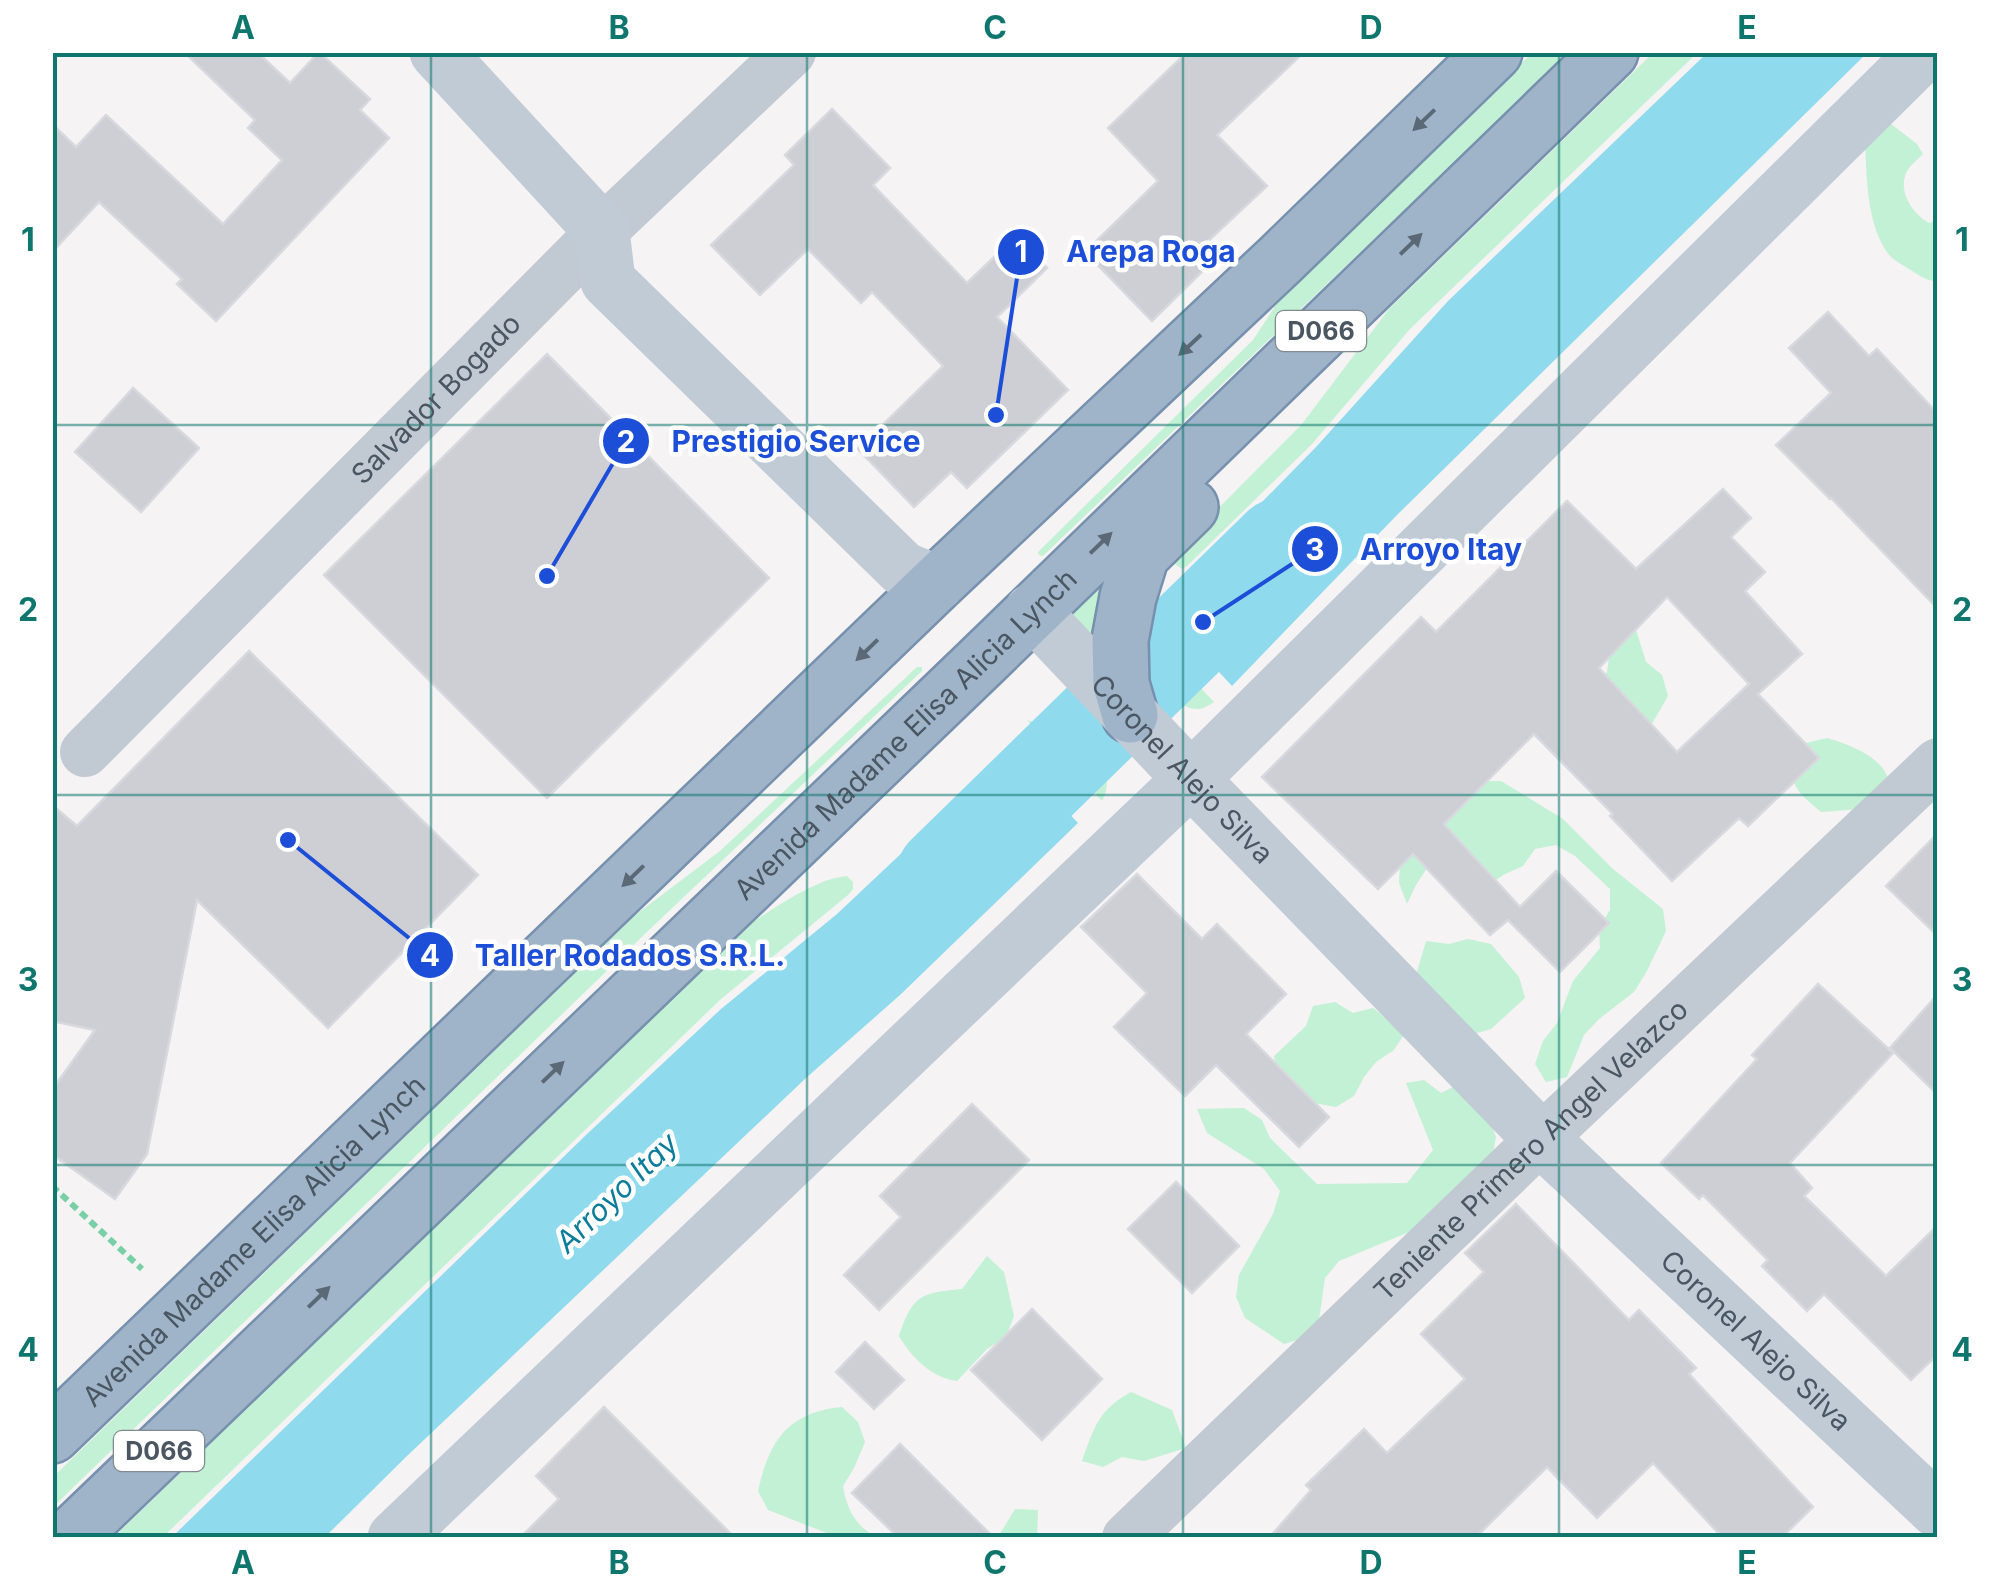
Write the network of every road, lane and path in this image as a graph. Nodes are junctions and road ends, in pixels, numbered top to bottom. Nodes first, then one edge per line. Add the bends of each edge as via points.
1 (437, 52) edge
2 (791, 52) edge
3 (1494, 52) edge
4 (1610, 52) edge
5 (1925, 52) edge
6 (602, 231) junction
7 (1359, 295) junction
8 (937, 582) junction
9 (1032, 612) junction
10 (1161, 748) junction
11 (86, 752) dead end
12 (1938, 763) edge
13 (1541, 1139) junction
14 (52, 1186) edge
15 (142, 1269) dead end
16 (52, 1436) edge
17 (1938, 1512) edge
18 (70, 1538) edge
19 (395, 1538) edge
20 (1127, 1538) edge

1 - 6 main road
2 - 6 street, Salvador Bogado
3 -> 8 highway, Avenida Madame Elisa Alicia Lynch / D066
7 -> 4 highway, Avenida Madame Elisa Alicia Lynch / D066
5 - 10 main road
6 - 8 main road, Coronel Alejo Silva via 608,281 903,569
6 - 11 street, Salvador Bogado
9 -> 7 highway, Avenida Madame Elisa Alicia Lynch / D066
7 - 10 highway via 1288,412 1141,555 1120,640 1121,684
8 - 9 highway, Coronel Alejo Silva
8 -> 16 highway, Avenida Madame Elisa Alicia Lynch / D066
9 - 10 main road, Coronel Alejo Silva
18 -> 9 highway, Avenida Madame Elisa Alicia Lynch / D066
10 - 13 main road, Coronel Alejo Silva
10 - 19 main road
12 - 13 street, Teniente Primero Angel Velazco
13 - 17 main road, Coronel Alejo Silva
13 - 20 street, Teniente Primero Angel Velazco
14 - 15 path

